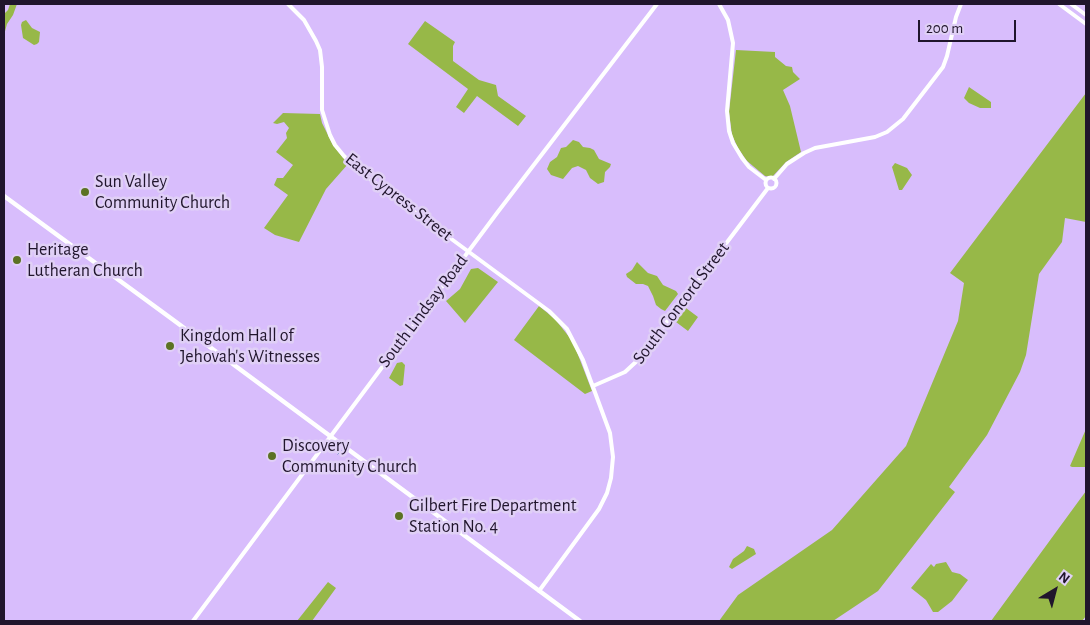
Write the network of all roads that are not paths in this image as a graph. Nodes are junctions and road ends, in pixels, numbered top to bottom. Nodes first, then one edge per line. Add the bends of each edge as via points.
1 (288, 4) edge
2 (657, 4) edge
3 (719, 4) edge
4 (961, 4) edge
5 (1059, 4) edge
6 (1071, 4) edge
7 (1086, 15) edge
8 (1086, 24) edge
9 (774, 179) junction
10 (766, 180) junction
11 (768, 188) junction
12 (4, 196) edge
13 (469, 251) junction
14 (593, 386) junction
15 (330, 436) junction
16 (539, 591) junction
17 (193, 621) edge
18 (580, 621) edge

1 - 13 street, East Cypress Street via 304,20 320,50 322,110 335,145 366,176
2 - 13 street, South Lindsay Road
3 - 10 street via 728,20 733,43 727,111 729,131 742,158
4 - 9 street via 948,56 903,120 875,137 804,153 786,164
5 - 8 street
6 - 7 street
9 - 10 street
9 - 11 street via 774,187
10 - 11 street
11 - 14 street, South Concord Street via 638,360 625,372
12 - 15 main road
13 - 14 street, East Cypress Street via 549,311 567,329
13 - 15 street, South Lindsay Road
14 - 16 street via 612,439 609,485 596,513
15 - 16 main road
15 - 17 street, South Lindsay Road
16 - 18 main road

